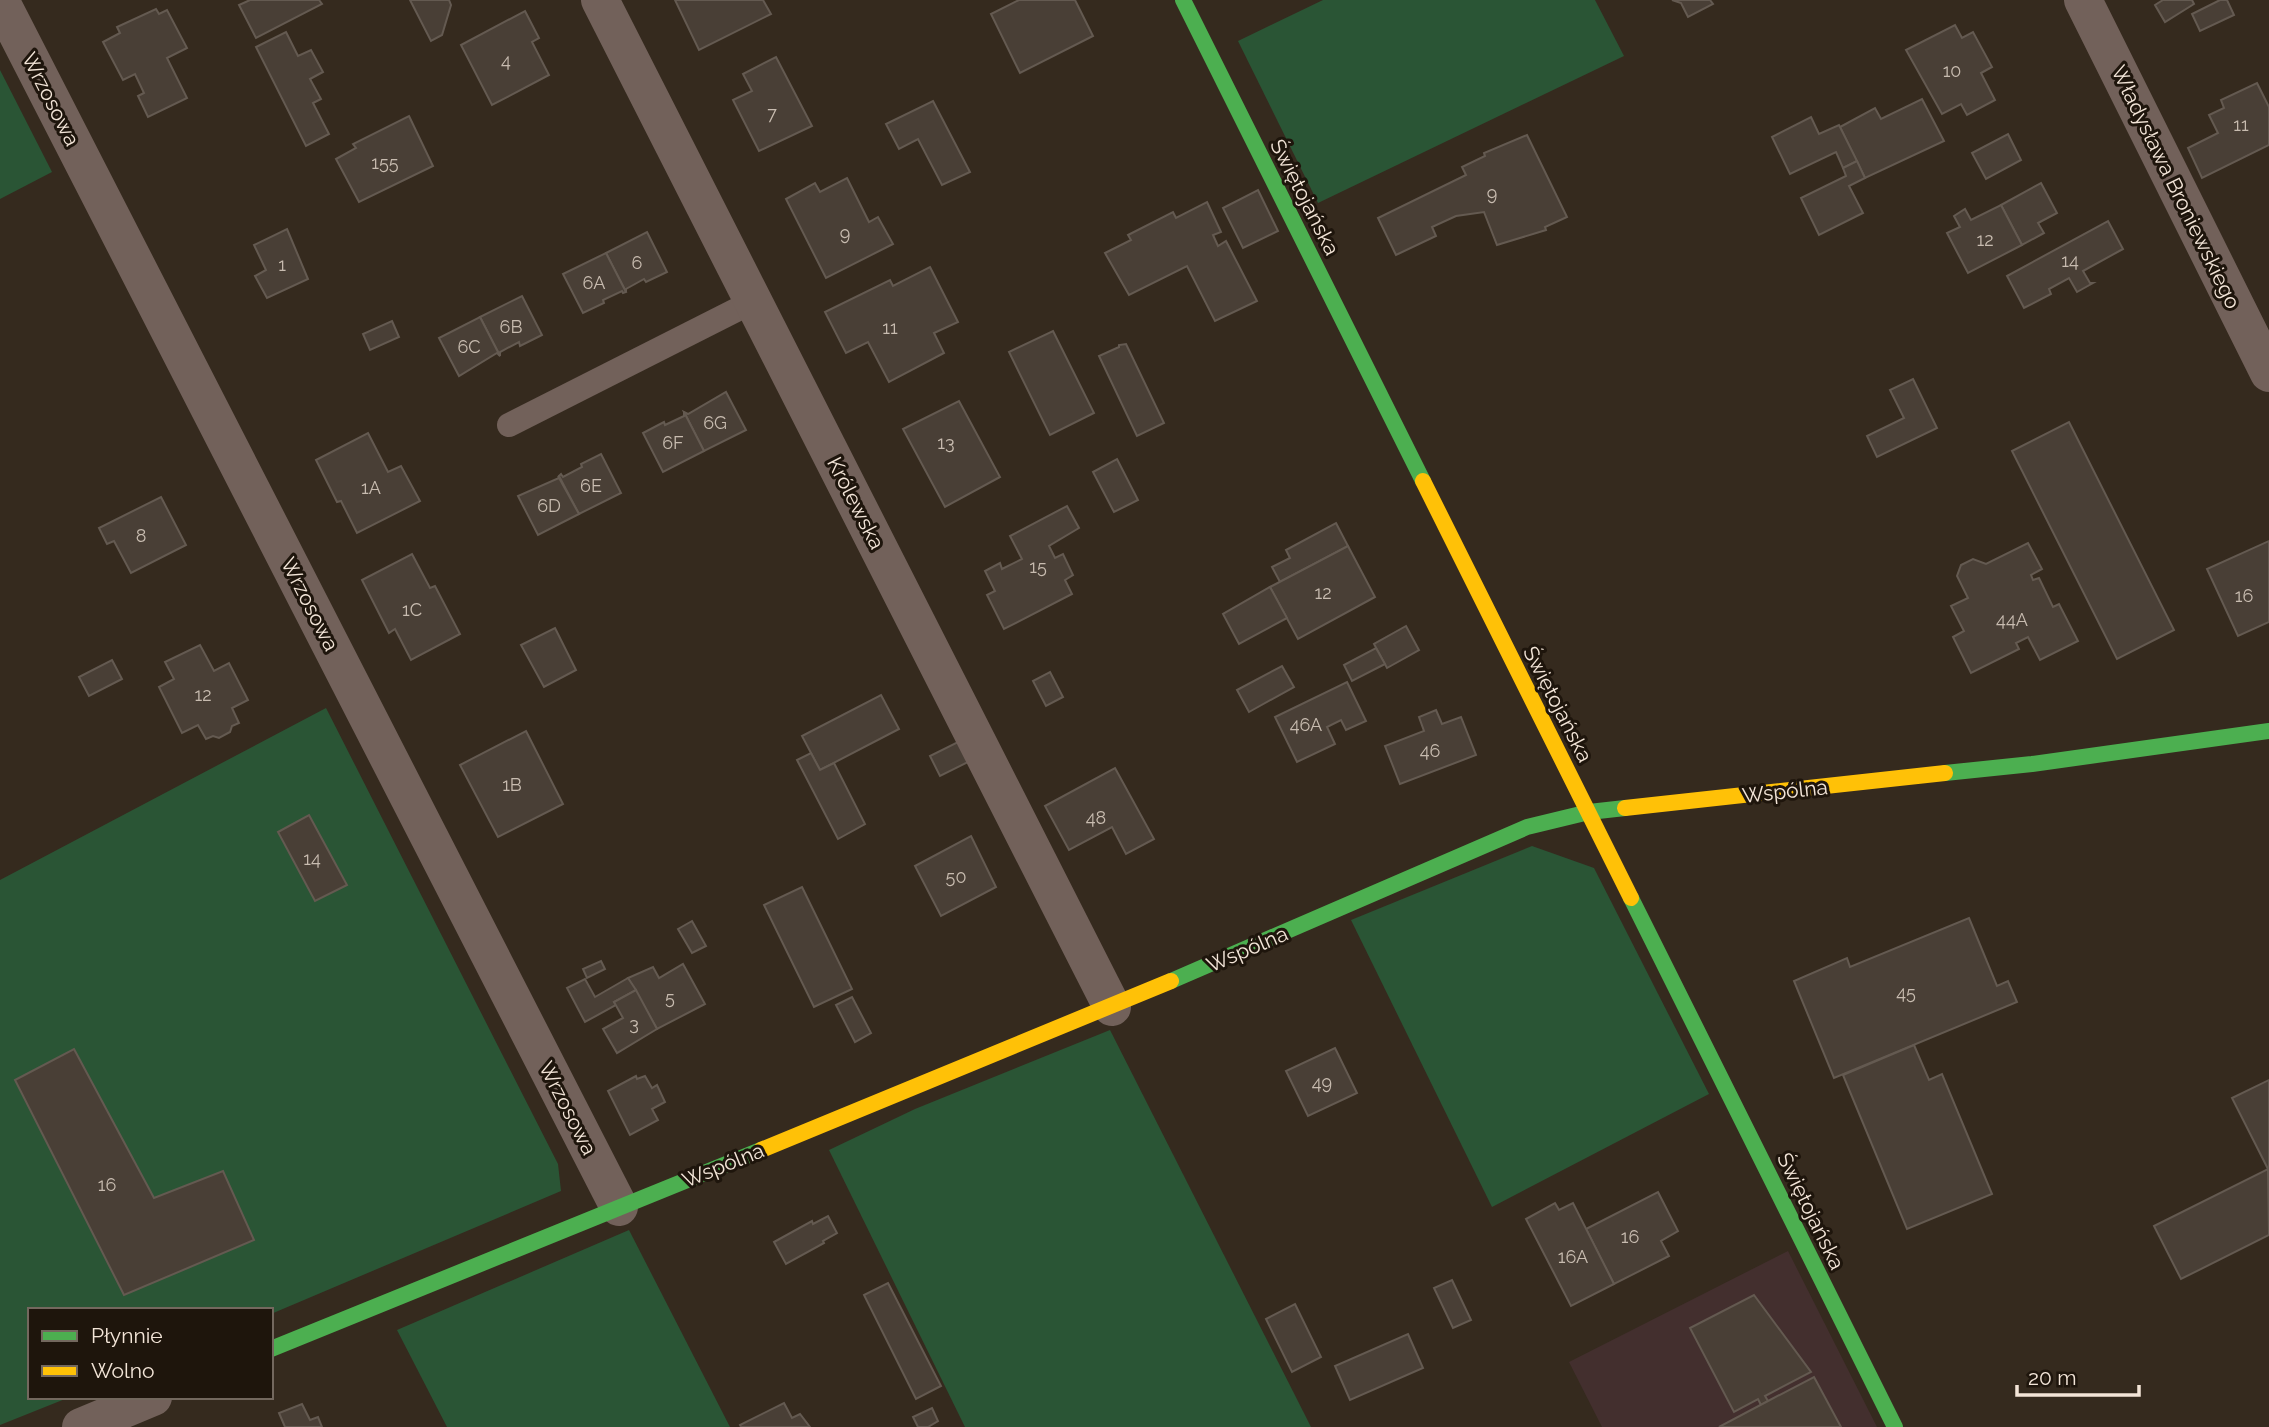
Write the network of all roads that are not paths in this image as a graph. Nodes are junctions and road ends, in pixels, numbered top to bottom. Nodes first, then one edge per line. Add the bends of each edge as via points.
1 (0, 0) edge
2 (600, 0) edge
3 (1183, 0) edge
4 (2083, 0) edge
5 (754, 301) junction
6 (2269, 373) edge
7 (509, 425) dead end
8 (2269, 731) edge
9 (1589, 812) junction
10 (1112, 1007) junction
11 (619, 1207) junction
12 (273, 1348) edge
13 (148, 1399) edge
14 (80, 1427) edge
15 (1895, 1427) edge

1 - 11 street, Wrzosowa
2 - 5 street, Królewska
3 - 9 street, Świętojańska
4 - 6 street, Władysława Broniewskiego
5 - 7 lane
5 - 10 street, Królewska
8 - 9 street, Wspólna via 2032,764
9 - 10 street, Wspólna via 1527,827
9 - 15 street, Świętojańska
10 - 11 street, Wspólna
11 - 12 street, Wspólna
13 - 14 street

